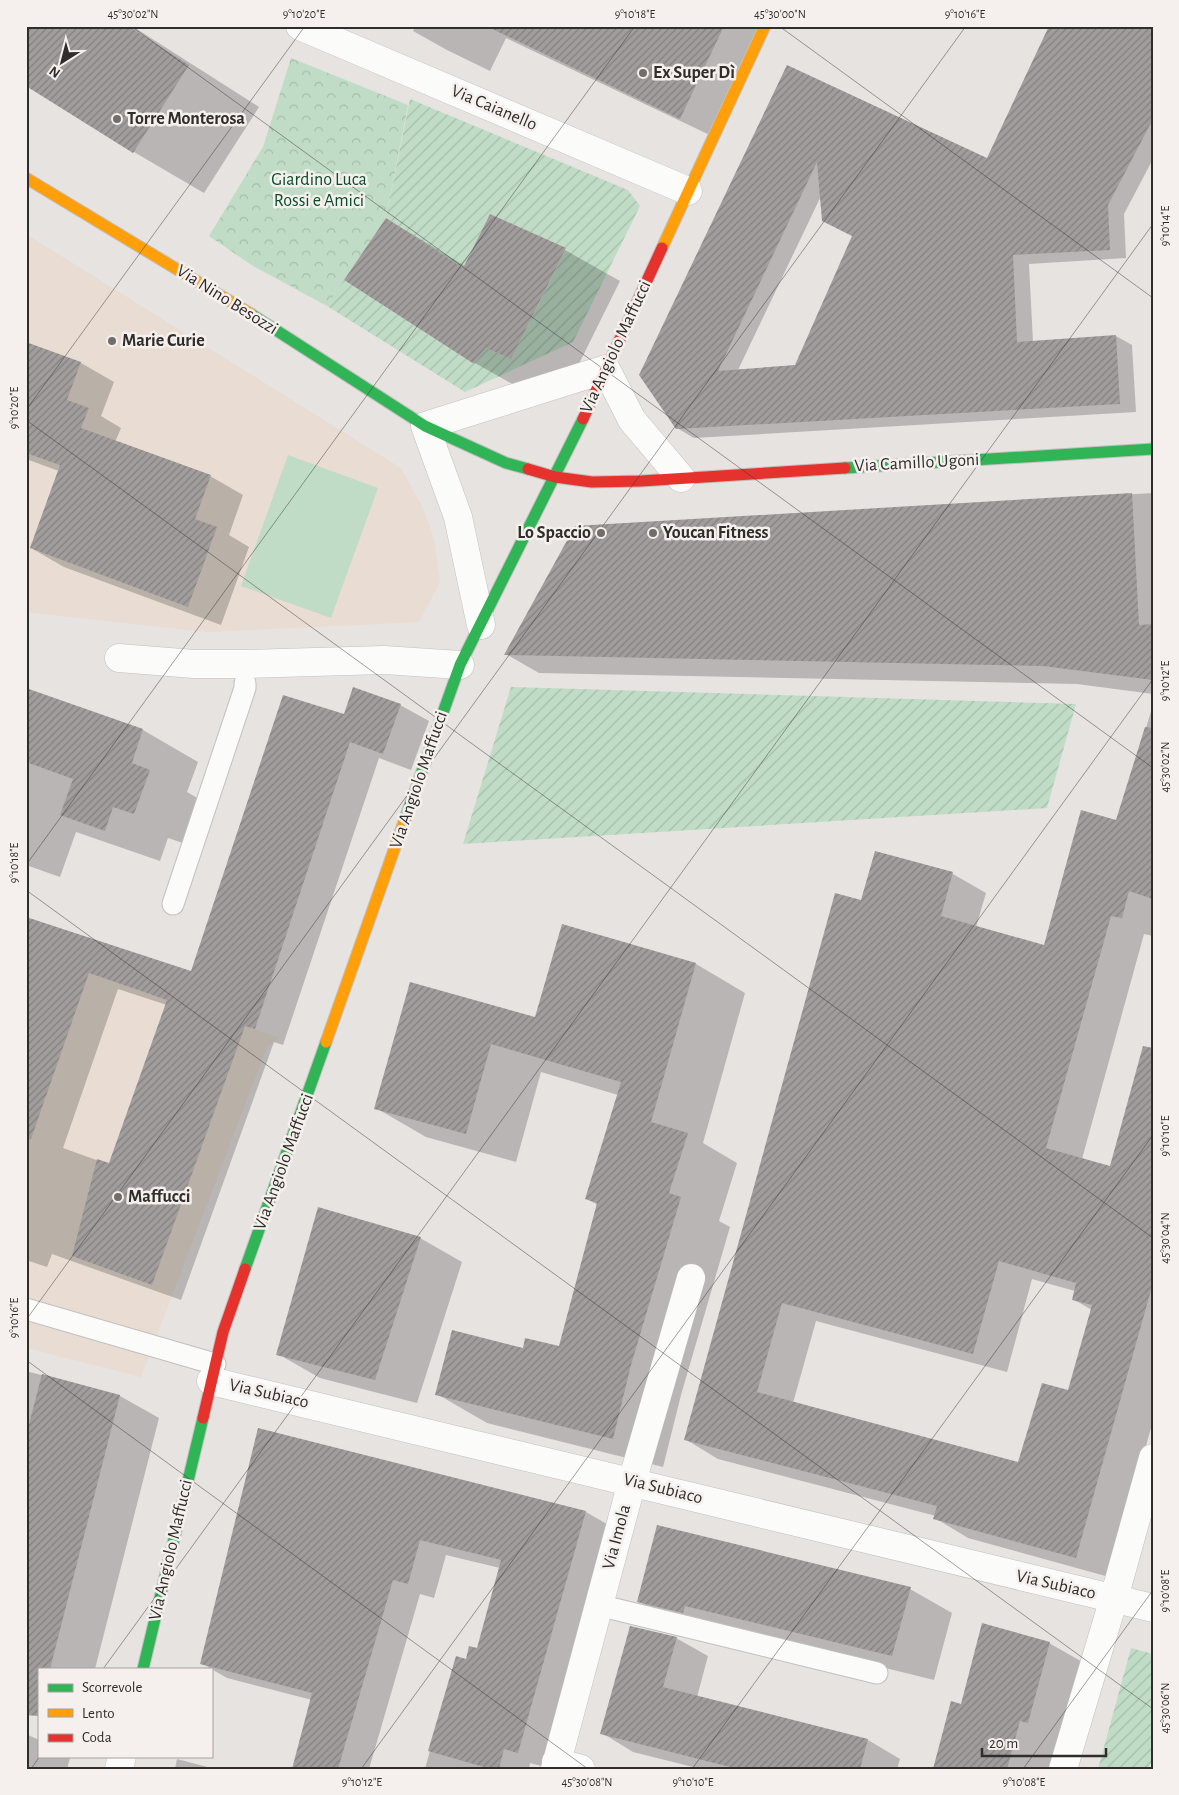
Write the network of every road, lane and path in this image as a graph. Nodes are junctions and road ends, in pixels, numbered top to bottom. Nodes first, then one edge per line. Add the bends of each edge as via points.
1 (300, 26) edge
2 (765, 26) edge
3 (26, 178) edge
4 (688, 190) junction
5 (606, 369) junction
6 (426, 426) junction
7 (1153, 449) edge
8 (556, 477) junction
9 (681, 478) junction
10 (481, 625) junction
11 (119, 658) dead end
12 (460, 665) junction
13 (245, 683) dead end
14 (173, 904) dead end
15 (691, 1278) dead end
16 (26, 1309) edge
17 (213, 1372) junction
18 (1153, 1458) edge
19 (632, 1482) junction
20 (1114, 1598) junction
21 (598, 1605) junction
22 (1153, 1608) edge
23 (143, 1668) edge
24 (877, 1673) dead end
25 (564, 1767) edge
26 (1063, 1769) edge

1 - 4 street, Via Caianello
2 - 4 street, Via Angiolo Maffucci
3 - 6 street, Via Nino Besozzi via 234,302
4 - 5 street, Via Angiolo Maffucci
5 - 6 street
5 - 8 street, Via Angiolo Maffucci
5 - 9 street via 632,420
6 - 8 street, Via Nino Besozzi via 506,463
6 - 10 street via 458,517
7 - 9 street, Via Camillo Ugoni
8 - 9 street, Via Camillo Ugoni via 592,482
8 - 10 street, Via Angiolo Maffucci
10 - 12 street, Via Angiolo Maffucci
11 - 12 street via 194,664 384,660
12 - 17 street, Via Angiolo Maffucci via 223,1332
13 - 14 lane
15 - 19 street, Via Imola
16 - 17 lane
17 - 19 street, Via Subiaco
17 - 23 street, Via Angiolo Maffucci
18 - 20 street
19 - 20 street, Via Subiaco
19 - 21 street, Via Imola
20 - 22 street, Via Subiaco
20 - 26 street
21 - 24 lane
21 - 25 street, Via Imola

